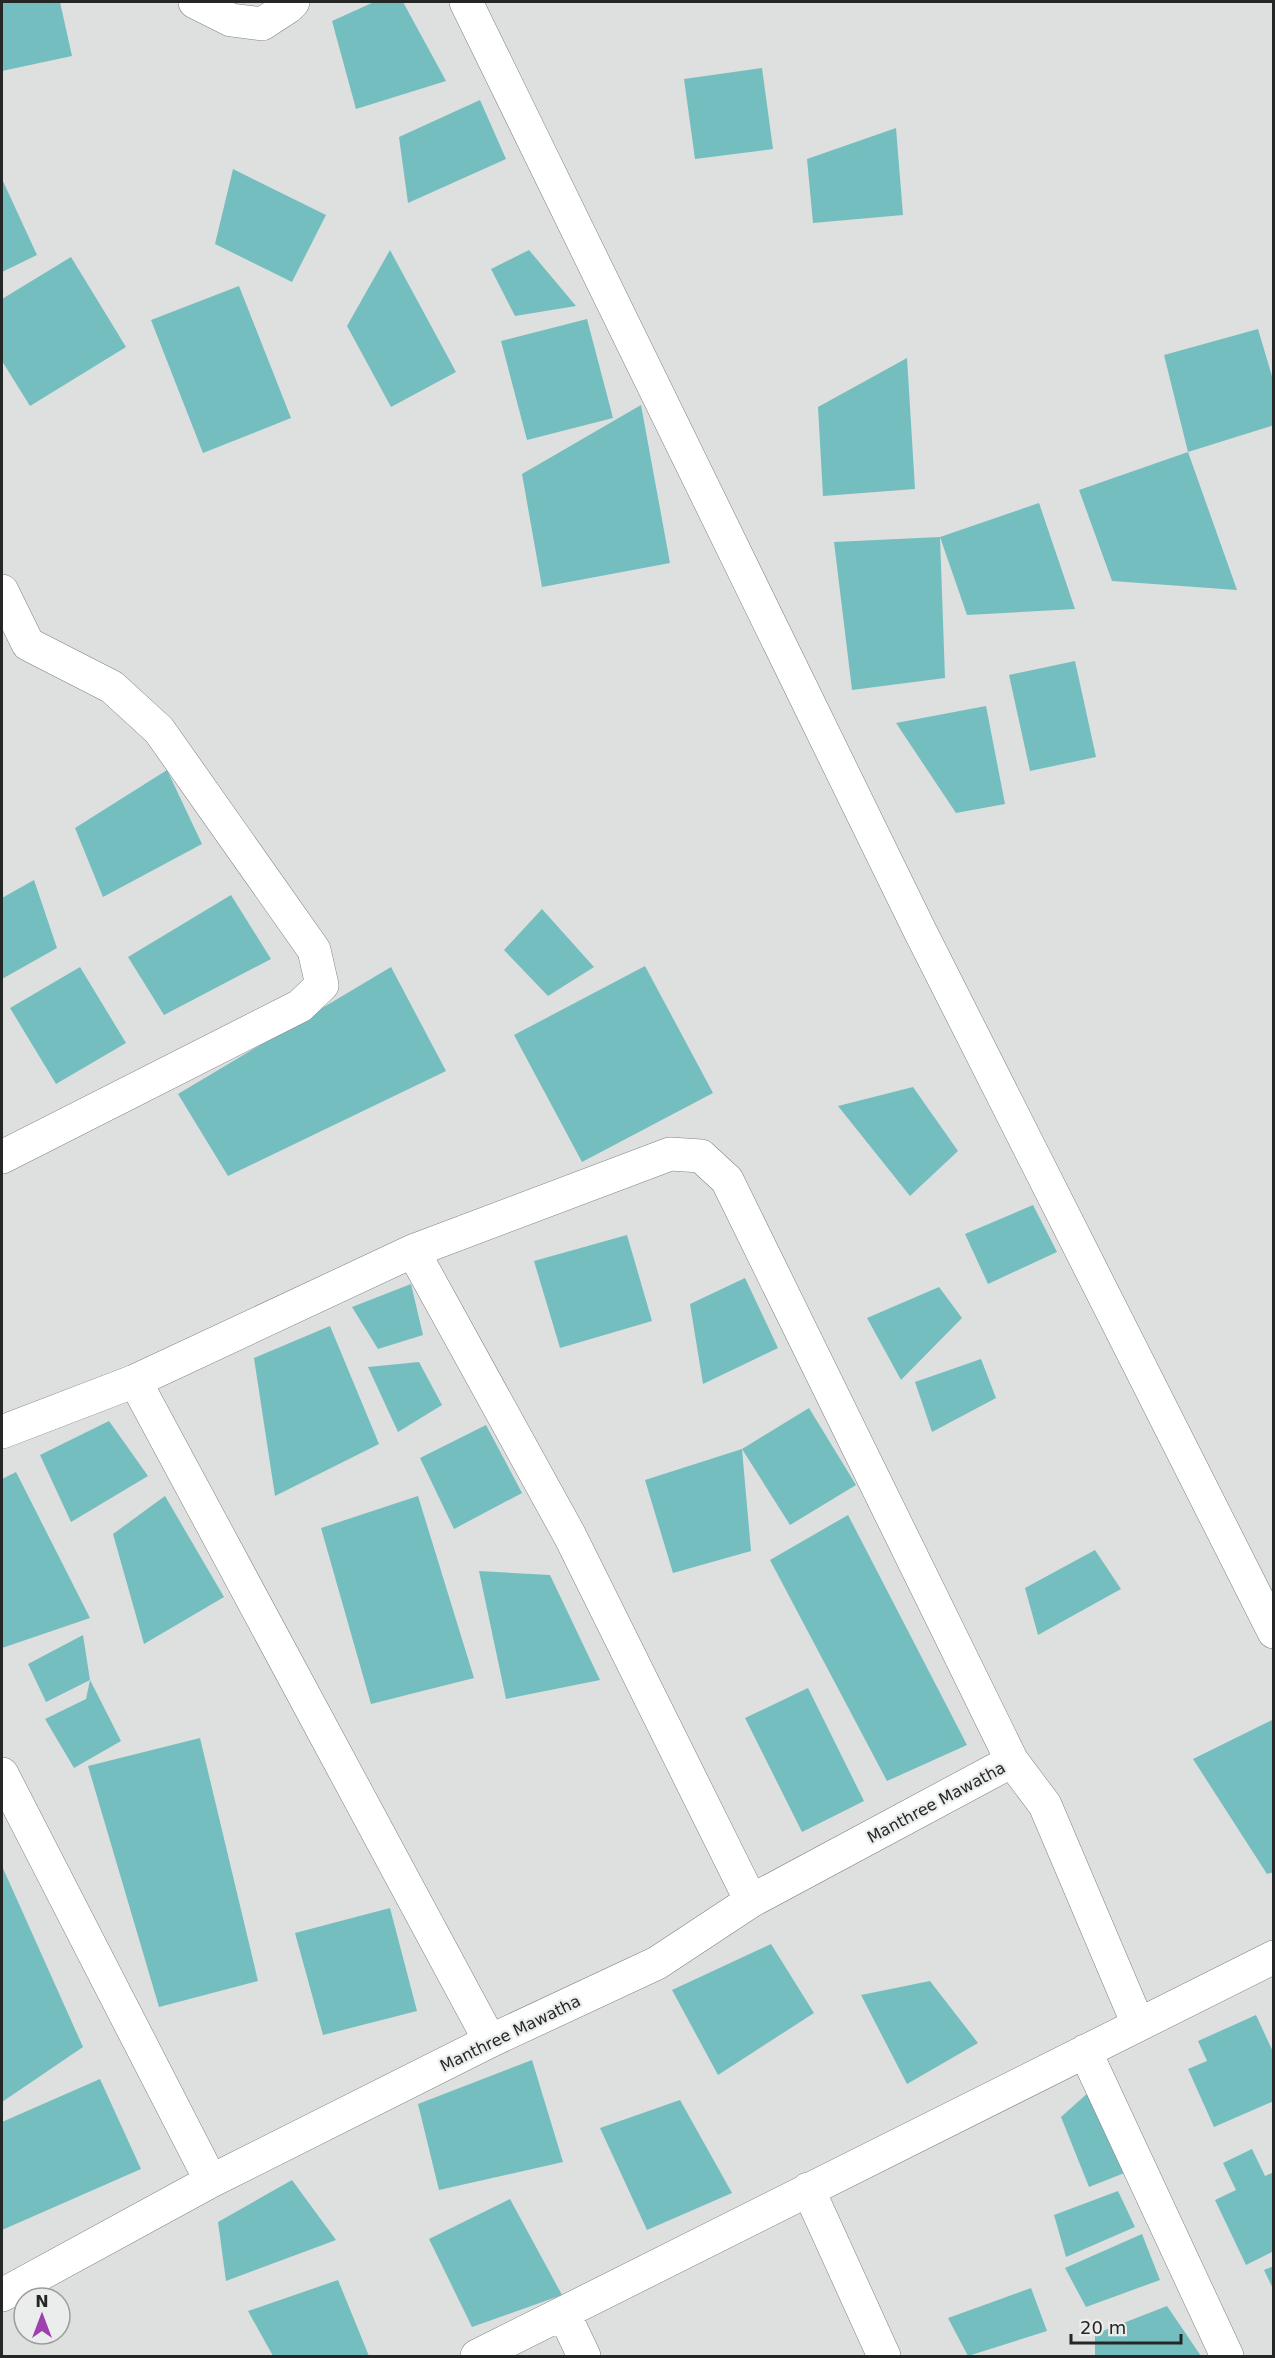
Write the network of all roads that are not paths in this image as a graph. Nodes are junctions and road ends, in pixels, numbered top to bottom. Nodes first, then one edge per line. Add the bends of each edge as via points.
1 (195, 2) edge
2 (293, 2) edge
3 (466, 2) edge
4 (2, 591) edge
5 (2, 1157) edge
6 (412, 1251) junction
7 (135, 1381) junction
8 (2, 1432) edge
9 (1274, 1632) edge
10 (1012, 1761) junction
11 (2, 1774) edge
12 (751, 1901) junction
13 (1274, 1957) edge
14 (1138, 2024) junction
15 (490, 2041) junction
16 (1085, 2051) junction
17 (211, 2181) junction
18 (808, 2189) junction
19 (2, 2295) edge
20 (564, 2314) junction
21 (477, 2356) edge
22 (584, 2356) edge
23 (884, 2356) edge
24 (1227, 2356) edge

1 - 2 street via 231,20 262,24
3 - 9 street via 909,907
4 - 5 street via 28,644 112,687 159,730 314,950 322,985 300,1006
6 - 7 street
6 - 10 street via 670,1154 701,1156 727,1180
6 - 12 street via 570,1536
7 - 8 street
7 - 15 street
10 - 12 street, Manthree Mawatha
10 - 14 street via 1044,1805
11 - 17 street
12 - 15 street, Manthree Mawatha via 657,1963
13 - 14 street
14 - 16 street
15 - 17 street, Manthree Mawatha
16 - 18 street
16 - 24 street
17 - 19 street, Manthree Mawatha
18 - 20 street
18 - 23 street
20 - 21 street
20 - 22 street

